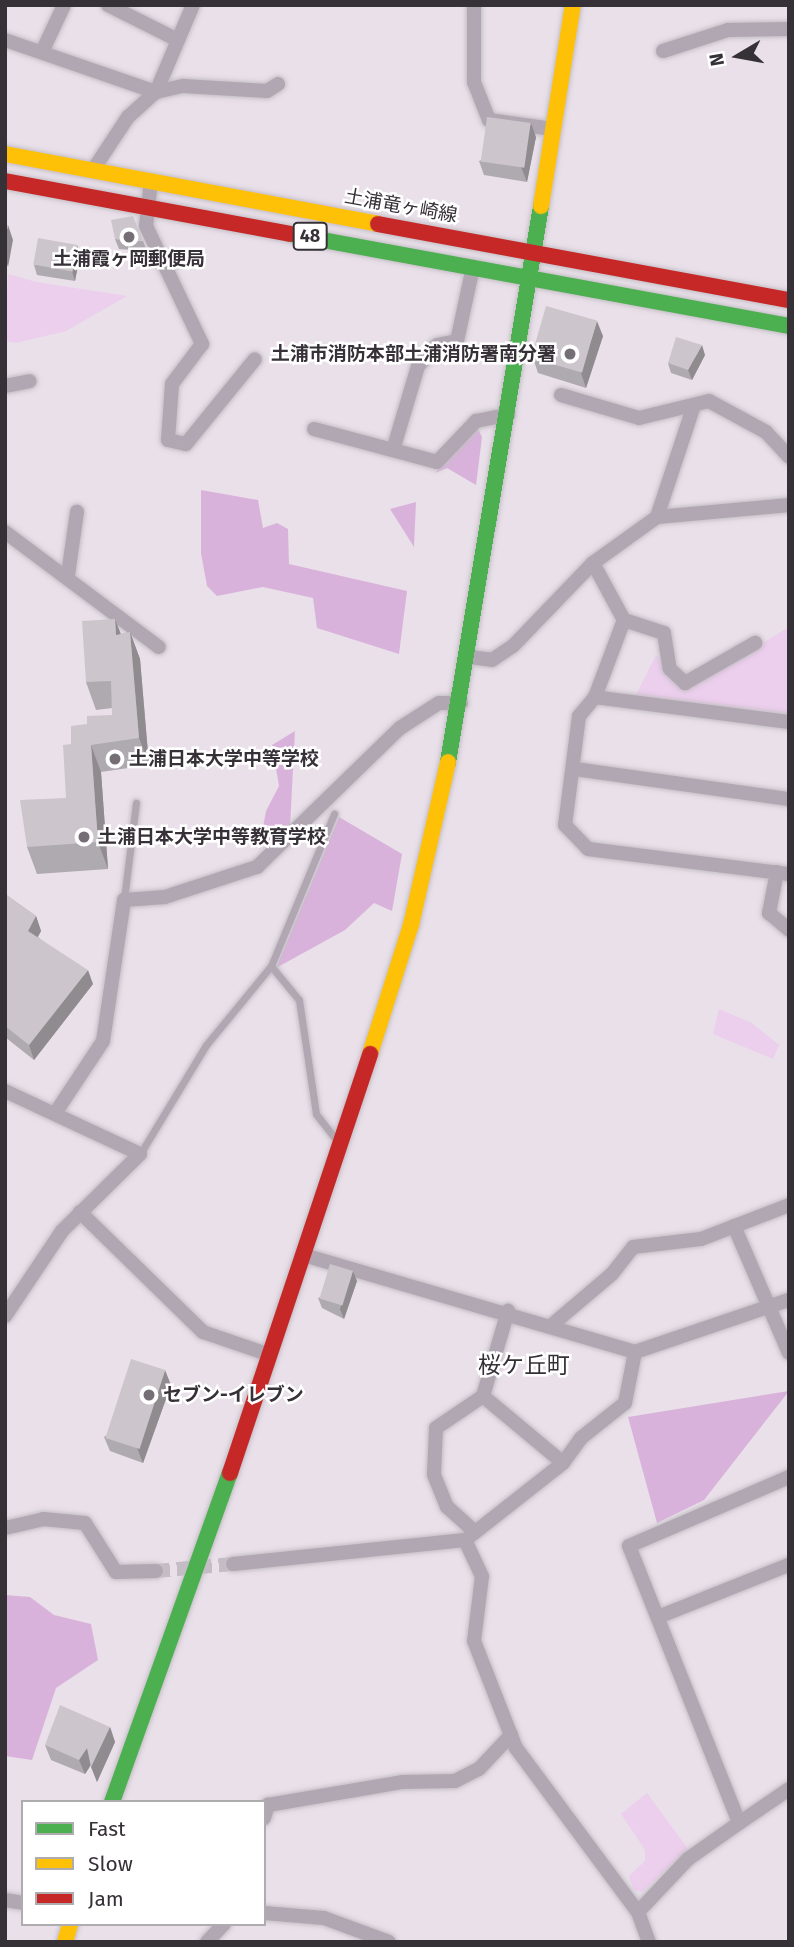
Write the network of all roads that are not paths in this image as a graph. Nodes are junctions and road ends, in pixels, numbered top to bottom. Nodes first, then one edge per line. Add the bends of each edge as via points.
1 (64, 5) edge
2 (107, 5) edge
3 (193, 5) edge
4 (474, 5) edge
5 (573, 5) edge
6 (789, 29) edge
7 (5, 40) edge
8 (178, 40) junction
9 (663, 51) dead end
10 (42, 52) junction
11 (278, 84) dead end
12 (156, 92) junction
13 (552, 129) junction
14 (5, 154) edge
15 (93, 170) junction
16 (5, 181) edge
17 (151, 181) junction
18 (147, 205) junction
19 (536, 252) junction
20 (473, 267) junction
21 (531, 276) junction
22 (789, 300) edge
23 (789, 326) edge
24 (255, 359) dead end
25 (30, 381) dead end
26 (5, 386) edge
27 (561, 395) dead end
28 (694, 405) junction
29 (508, 415) junction
30 (314, 429) dead end
31 (393, 450) junction
32 (789, 457) edge
33 (789, 505) edge
34 (77, 512) dead end
35 (657, 517) junction
36 (5, 532) edge
37 (593, 563) junction
38 (68, 575) junction
39 (624, 620) junction
40 (755, 643) dead end
41 (159, 647) dead end
42 (469, 657) junction
43 (595, 697) junction
44 (461, 703) junction
45 (789, 722) edge
46 (575, 769) junction
47 (789, 799) edge
48 (136, 803) dead end
49 (334, 814) dead end
50 (783, 873) edge
51 (124, 900) junction
52 (789, 930) edge
53 (271, 966) junction
54 (5, 1091) edge
55 (56, 1112) junction
56 (343, 1147) junction
57 (140, 1154) junction
58 (789, 1205) edge
59 (80, 1212) junction
60 (734, 1226) junction
61 (307, 1256) junction
62 (789, 1300) edge
63 (771, 1307) junction
64 (508, 1311) junction
65 (5, 1316) edge
66 (553, 1324) junction
67 (635, 1352) junction
68 (789, 1353) edge
69 (270, 1355) junction
70 (484, 1396) junction
71 (563, 1463) junction
72 (789, 1476) edge
73 (5, 1528) edge
74 (470, 1536) junction
75 (233, 1564) tunnel mouth
76 (789, 1565) edge
77 (156, 1571) tunnel mouth
78 (658, 1617) junction
79 (511, 1735) junction
80 (789, 1788) edge
81 (113, 1800) edge
82 (266, 1812) edge
83 (739, 1823) junction
84 (638, 1912) junction
85 (266, 1913) edge
86 (222, 1926) edge
87 (652, 1940) edge
88 (207, 1942) edge
89 (389, 1942) edge

1 - 10 street
2 - 8 street
3 - 8 street
4 - 13 street via 474,82 489,120
5 - 13 street
6 - 9 street via 727,30
7 - 10 street
8 - 12 street
10 - 12 street
11 - 12 street via 267,91 183,86
12 - 15 street via 128,117
13 - 19 street
14 - 15 street, 土浦竜ヶ崎線 / 48
15 - 17 street, 土浦竜ヶ崎線 / 48
16 - 18 street, 48
17 - 18 street
17 - 19 street, 土浦竜ヶ崎線 / 48
18 - 20 street, 48
18 - 24 street via 146,226 202,344 172,384 168,440 187,444
19 - 21 street
19 - 22 street, 土浦竜ヶ崎線 / 48
20 - 21 street, 48
20 - 31 street via 457,341 437,345 418,366
21 - 23 street, 48
21 - 29 street
25 - 26 street
27 - 28 street via 639,418
28 - 32 street via 709,401 766,432
28 - 35 street
29 - 31 street via 476,421 437,462
29 - 42 street
30 - 31 street
33 - 35 street
34 - 38 street
35 - 37 street
36 - 38 street
37 - 39 street
37 - 42 street via 513,646 492,660
38 - 41 street
39 - 40 street via 663,633 670,669 685,683
39 - 43 street
42 - 44 street
43 - 45 street
43 - 46 street via 579,716
44 - 51 street via 439,703 400,728 257,867 165,897
44 - 56 street via 411,925
46 - 47 street
46 - 50 street via 565,825 588,849
48 - 51 lane
49 - 53 lane
50 - 52 street via 769,913
51 - 55 street via 103,1041
53 - 56 lane via 299,1000 320,1126
53 - 57 lane via 206,1045
54 - 55 street
55 - 57 street
56 - 61 street
57 - 59 street
58 - 60 street
59 - 65 street
59 - 69 street via 203,1332
60 - 63 street
60 - 66 street via 701,1239 633,1247
61 - 64 street
61 - 69 street
62 - 63 street
63 - 67 street
63 - 68 street
64 - 66 street
64 - 70 street
66 - 67 street
67 - 71 street via 625,1403 580,1438
69 - 81 street
70 - 71 street
70 - 74 street via 436,1428 434,1474 447,1507
71 - 74 street
72 - 78 street via 629,1546
73 - 77 street via 43,1519 85,1523 116,1572
74 - 75 street
74 - 79 street via 482,1576 474,1641
76 - 78 street
78 - 83 street
79 - 82 street via 479,1769 455,1781 403,1782 268,1805
79 - 84 street
80 - 83 street
83 - 84 street via 688,1859
84 - 87 street
85 - 89 street via 324,1918
86 - 88 street

